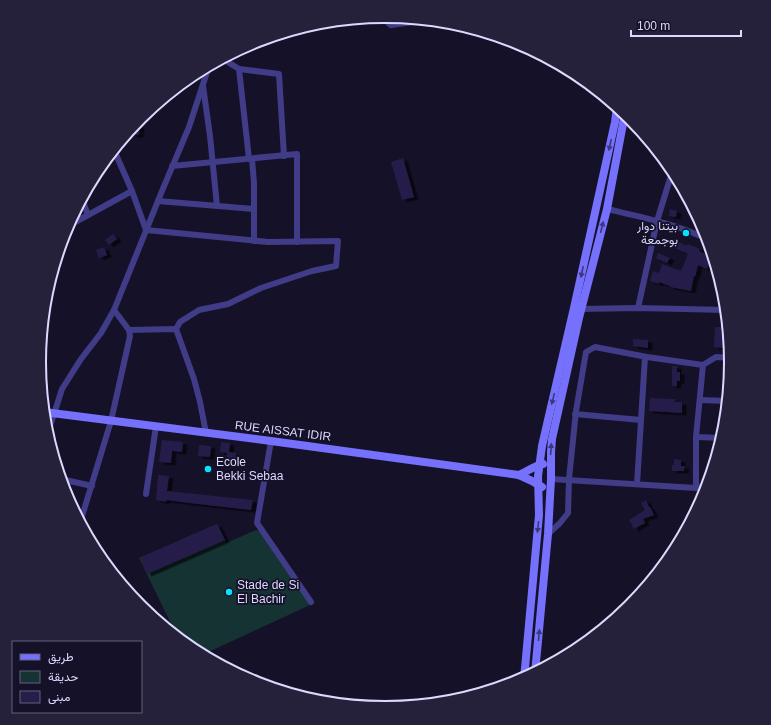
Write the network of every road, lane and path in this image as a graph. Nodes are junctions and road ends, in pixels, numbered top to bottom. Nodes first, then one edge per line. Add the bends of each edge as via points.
1 (227, 62) edge
2 (238, 69) junction
3 (206, 75) edge
4 (202, 84) junction
5 (616, 113) edge
6 (624, 120) edge
7 (116, 155) edge
8 (284, 156) junction
9 (250, 159) junction
10 (213, 162) junction
11 (172, 166) junction
12 (670, 178) edge
13 (132, 191) junction
14 (158, 201) junction
15 (85, 205) edge
16 (217, 206) junction
17 (254, 209) junction
18 (607, 209) junction
19 (88, 214) junction
20 (77, 220) edge
21 (657, 221) junction
22 (146, 230) junction
23 (700, 236) edge
24 (254, 241) junction
25 (297, 242) junction
26 (638, 308) junction
27 (578, 309) junction
28 (114, 310) junction
29 (721, 310) edge
30 (176, 328) junction
31 (129, 330) junction
32 (645, 357) junction
33 (725, 358) edge
34 (703, 365) junction
35 (700, 400) junction
36 (723, 401) edge
37 (50, 413) edge
38 (54, 414) junction
39 (575, 414) junction
40 (641, 420) junction
41 (52, 421) edge
42 (111, 421) junction
43 (156, 426) junction
44 (206, 433) junction
45 (696, 437) junction
46 (716, 438) edge
47 (271, 441) junction
48 (540, 464) junction
49 (551, 466) junction
50 (519, 475) junction
51 (569, 479) junction
52 (67, 481) edge
53 (551, 482) junction
54 (636, 484) junction
55 (92, 486) junction
56 (539, 486) junction
57 (701, 486) edge
58 (696, 488) junction
59 (146, 494) dead end
60 (82, 516) edge
61 (548, 534) junction
62 (311, 602) dead end
63 (536, 667) edge
64 (525, 672) edge

1 - 2 street
2 - 8 street via 279,74
2 - 9 street
3 - 4 street
4 - 10 street
4 - 11 street via 189,127
5 -> 27 main road
6 - 18 main road
7 - 13 street
8 - 9 street
8 - 25 street via 297,154
9 - 10 street
9 - 17 street via 254,183
10 - 11 street
10 - 16 street
11 - 14 street
12 - 21 street
13 - 19 street
13 - 22 street
14 - 16 street
14 - 22 street
15 - 19 street
16 - 17 street
17 - 24 street
18 - 21 street
27 -> 18 main road
19 - 20 street
21 - 23 street
21 - 26 street
22 - 24 street
22 - 28 street
24 - 25 street
25 - 30 street via 338,242 336,266 261,288 228,304 199,310 180,322
26 - 27 street
26 - 29 street
27 -> 48 main road via 545,433
49 -> 27 main road via 552,439
28 - 31 street
28 - 38 street via 62,389
30 - 31 street
30 - 44 street via 194,379
31 - 42 street via 130,336
32 - 34 street
32 - 39 street via 595,347 586,352
32 - 40 street
33 - 34 street via 716,357
34 - 35 street
35 - 36 street
35 - 45 street
37 - 38 main road, RUE AISSAT IDIR
38 - 41 street
38 - 42 main road, RUE AISSAT IDIR
39 - 40 street
39 - 51 street
40 - 54 street
42 - 43 main road, RUE AISSAT IDIR
42 - 55 street
43 - 44 main road, RUE AISSAT IDIR
43 - 59 street
44 - 47 main road, RUE AISSAT IDIR
45 - 46 street
45 - 58 street
47 - 50 main road, RUE AISSAT IDIR
47 - 62 street via 257,523
48 - 49 main road
48 - 50 main road
48 - 56 main road
49 - 53 main road
50 - 56 main road
51 - 53 street
51 - 54 street
51 - 61 street via 568,513
52 - 55 street
53 - 56 main road via 546,488
53 - 61 main road
54 - 58 street
55 - 60 street
56 -> 64 main road via 539,515
57 - 58 street
63 -> 61 main road

